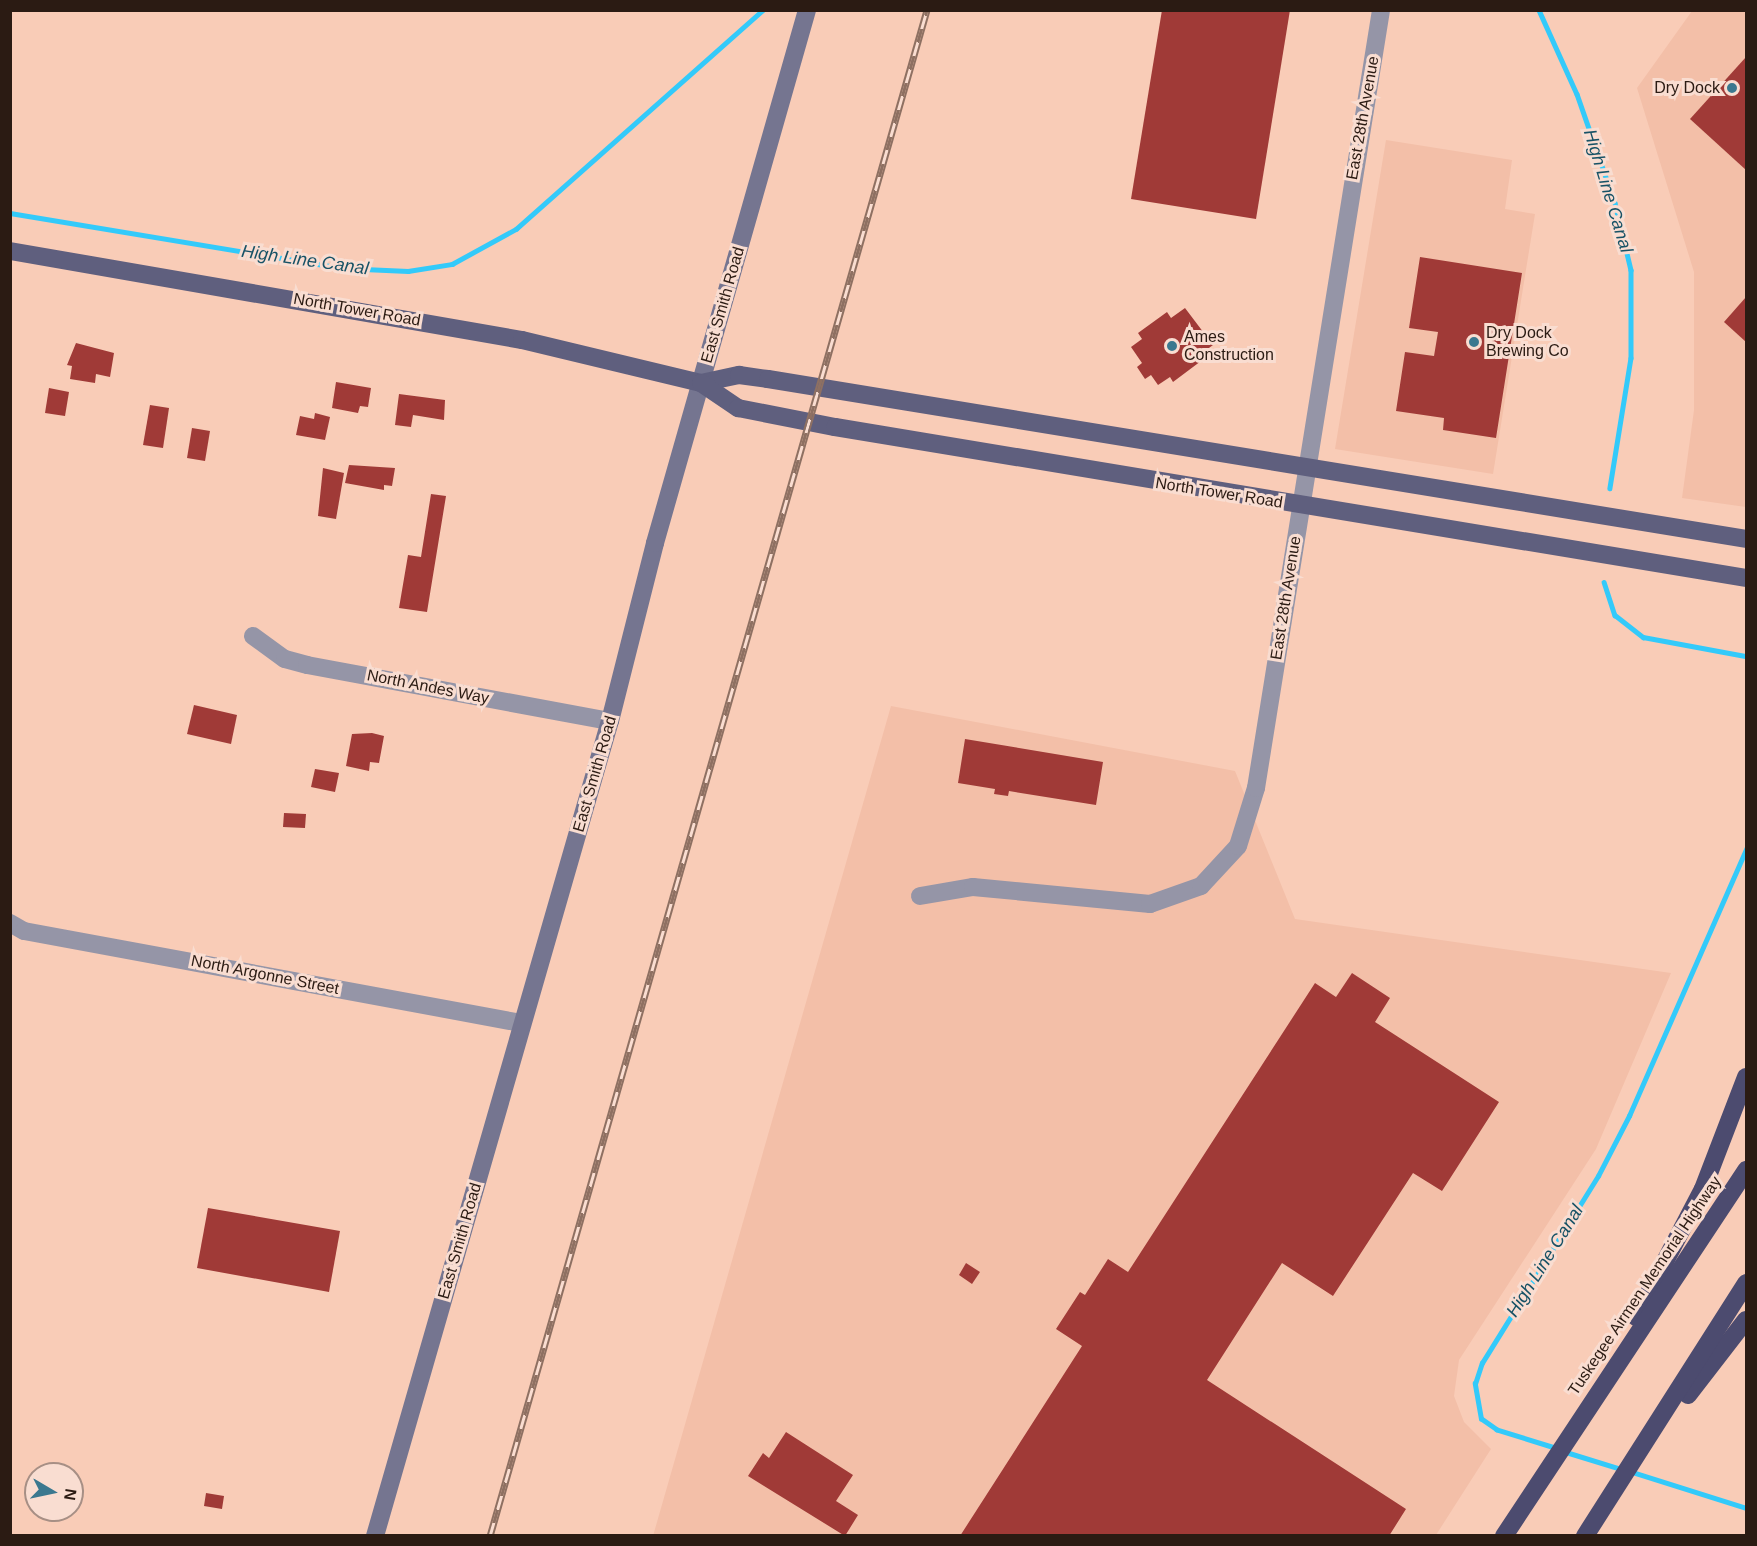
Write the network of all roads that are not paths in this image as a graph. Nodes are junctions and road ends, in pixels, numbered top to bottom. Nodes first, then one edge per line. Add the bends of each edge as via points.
1 (807, 10) edge
2 (1381, 10) edge
3 (10, 251) edge
4 (701, 383) junction
5 (1306, 469) junction
6 (1300, 507) junction
7 (1746, 539) edge
8 (1746, 578) edge
9 (253, 636) dead end
10 (610, 721) junction
11 (921, 896) dead end
12 (10, 923) edge
13 (521, 1023) junction
14 (1746, 1077) edge
15 (1746, 1170) edge
16 (1746, 1283) edge
17 (1746, 1320) edge
18 (1576, 1423) junction
19 (1646, 1444) junction
20 (375, 1536) edge
21 (1504, 1536) edge
22 (1585, 1536) edge

1 - 4 street, East Smith Road
2 - 5 street, East 28th Avenue
3 - 4 main road, North Tower Road via 522,340
4 - 5 main road, North Tower Road via 740,375
4 - 6 main road, North Tower Road via 730,405 761,413
4 - 10 street, East Smith Road
5 - 6 street, East 28th Avenue
5 - 7 main road, North Tower Road
6 - 8 main road, North Tower Road
6 - 11 street, East 28th Avenue via 1251,812 1238,846 1214,877 1169,900 1133,905 973,887
9 - 10 street, North Andes Way via 285,659 307,665
10 - 13 street, East Smith Road
12 - 13 street, North Argonne Street via 24,931
13 - 20 street, East Smith Road
14 - 18 highway via 1674,1250
15 - 18 highway, Tuskegee Airmen Memorial Highway
16 - 19 highway
17 - 19 highway
18 - 21 highway
19 - 22 highway

